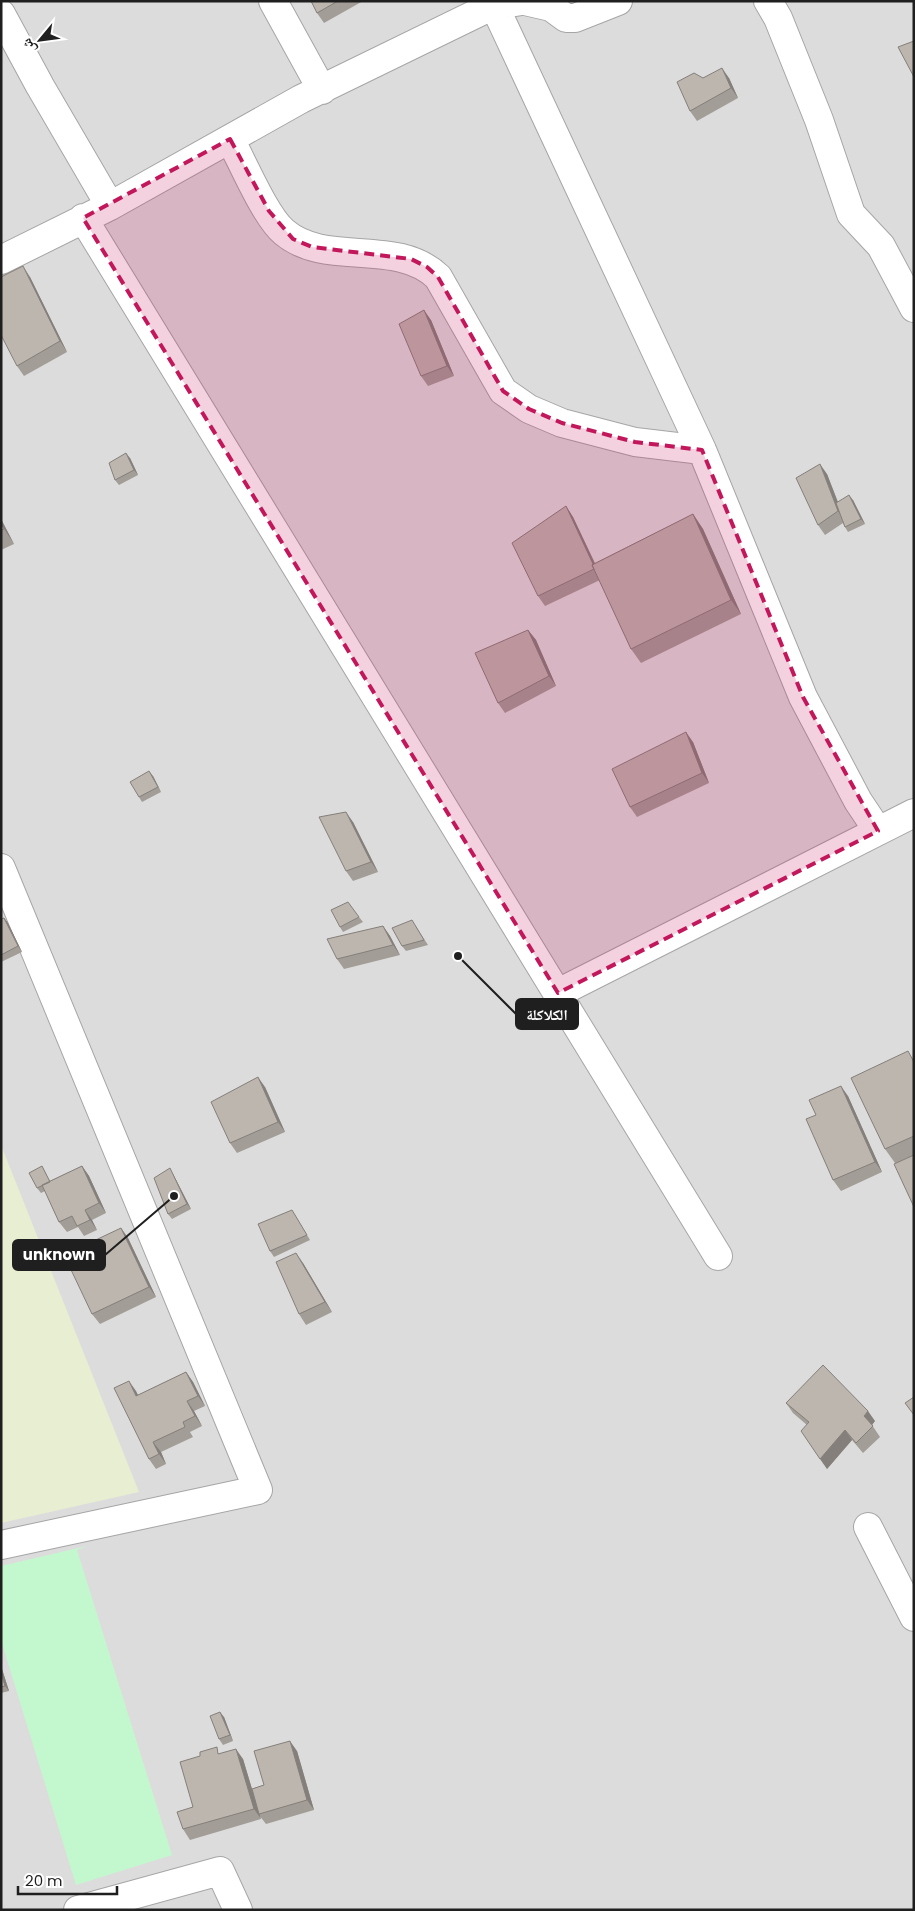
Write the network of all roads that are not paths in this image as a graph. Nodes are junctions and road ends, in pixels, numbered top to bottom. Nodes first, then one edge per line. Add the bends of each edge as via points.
1 (273, 1) edge
2 (524, 1) edge
3 (618, 1) edge
4 (768, 1) edge
5 (494, 5) junction
6 (1, 14) edge
7 (322, 90) junction
8 (230, 139) junction
9 (110, 206) junction
10 (83, 218) junction
11 (1, 260) edge
12 (914, 308) edge
13 (702, 450) junction
14 (914, 813) edge
15 (878, 831) junction
16 (1, 868) edge
17 (558, 993) junction
18 (718, 1256) dead end
19 (868, 1527) dead end
20 (1, 1545) edge
21 (914, 1617) edge
22 (78, 1910) edge
23 (238, 1910) edge

1 - 7 street
2 - 3 street via 551,7 566,18 575,18
2 - 5 street
4 - 12 street via 819,120 850,214 881,246
5 - 7 street
5 - 13 street
6 - 9 street
7 - 8 street
8 - 9 street
8 - 13 street via 268,211 282,231 293,239 312,247 411,258 428,267 438,277 503,391 528,409 562,423 635,442
9 - 10 street
10 - 11 street
10 - 17 street
13 - 15 street via 803,697
14 - 15 street
15 - 17 street
16 - 20 street via 258,1490
17 - 18 street
19 - 21 street
22 - 23 street via 220,1871

